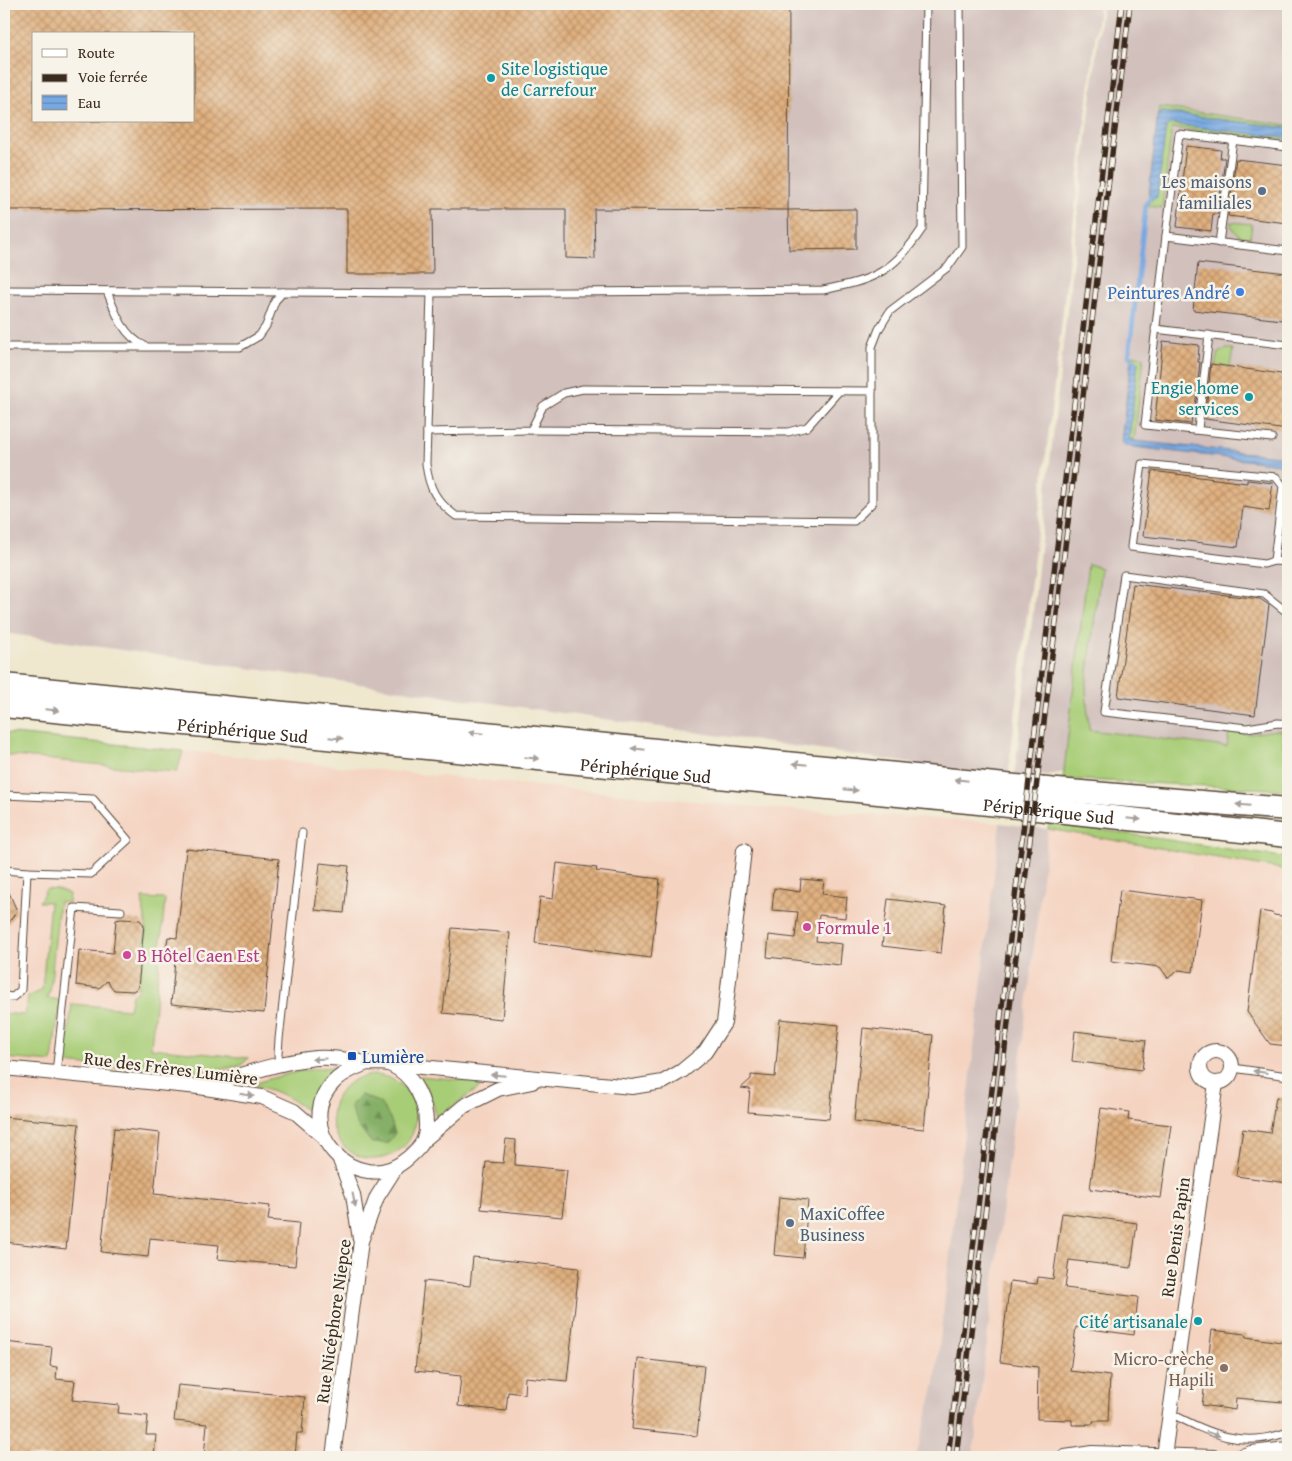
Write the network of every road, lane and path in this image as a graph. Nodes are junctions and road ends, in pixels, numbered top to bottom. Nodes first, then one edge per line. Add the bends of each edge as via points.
1 (926, 4) edge
2 (960, 4) edge
3 (1234, 140) junction
4 (1288, 147) edge
5 (1166, 236) junction
6 (1220, 243) junction
7 (1288, 251) edge
8 (4, 290) edge
9 (107, 291) junction
10 (283, 292) junction
11 (431, 293) junction
12 (1155, 328) junction
13 (1209, 335) junction
14 (1288, 345) edge
15 (4, 347) edge
16 (148, 347) junction
17 (839, 391) junction
18 (872, 391) junction
19 (1198, 429) junction
20 (530, 430) junction
21 (427, 432) junction
22 (1272, 438) dead end
23 (1274, 560) junction
24 (1288, 562) edge
25 (1288, 613) edge
26 (4, 685) edge
27 (4, 706) edge
28 (1288, 724) edge
29 (4, 795) edge
30 (1288, 809) edge
31 (302, 833) dead end
32 (1288, 836) edge
33 (744, 850) dead end
34 (4, 870) edge
35 (27, 872) junction
36 (121, 912) dead end
37 (4, 996) edge
38 (367, 1063) junction
39 (390, 1064) junction
40 (280, 1065) junction
41 (4, 1068) edge
42 (1233, 1068) junction
43 (56, 1073) junction
44 (1288, 1076) edge
45 (547, 1079) junction
46 (1216, 1083) junction
47 (198, 1087) junction
48 (323, 1136) junction
49 (425, 1139) junction
50 (340, 1160) junction
51 (396, 1167) junction
52 (361, 1241) junction
53 (1169, 1413) junction
54 (1288, 1432) edge
55 (1288, 1449) edge
56 (1164, 1456) junction
57 (333, 1457) edge
58 (1066, 1457) edge
59 (1214, 1457) edge
60 (1239, 1457) edge

1 - 11 lane via 922,229 909,249 885,271 859,283 824,290
2 - 18 lane via 962,247 948,267 890,311 878,329 872,347
3 - 4 lane
3 - 5 lane via 1180,134
3 - 6 lane
5 - 6 lane
5 - 12 lane
6 - 7 lane
8 - 9 lane
9 - 10 lane
9 - 16 lane via 124,328 136,342
10 - 11 lane
10 - 16 lane via 275,301 259,336 240,347
11 - 21 lane
12 - 13 lane
12 - 19 lane via 1145,425 1190,431
13 - 14 lane
13 - 19 lane
15 - 16 lane
17 - 18 lane
17 - 20 lane via 807,427 788,432
17 - 20 lane via 583,389 564,393 543,406
18 - 21 lane via 872,502 854,521 456,516 444,507 429,482
19 - 22 lane
20 - 21 lane
23 - 23 lane via 1284,486 1276,477 1142,464 1131,547 1264,564
23 - 24 lane
25 - 28 lane via 1264,594 1124,575 1104,712 1247,728
30 -> 26 highway, Périphérique Sud via 1057,790
27 -> 32 highway, Périphérique Sud
29 - 35 lane via 93,800 128,840 91,874
31 - 40 lane via 279,1046
33 - 45 street via 724,1023 705,1052 663,1082 632,1087
34 - 35 lane
35 - 37 lane via 21,990 13,997
36 - 43 lane via 74,908
38 - 39 street
38 -> 40 street via 344,1058 316,1058
38 - 48 street via 338,1078 328,1090 320,1113
45 -> 39 street
39 - 49 street via 407,1077 421,1097 426,1114
40 - 47 street
41 - 43 street, Rue des Frères Lumière
44 -> 42 lane
42 - 46 street via 1227,1079
42 - 46 street via 1232,1061 1223,1051 1216,1050 1204,1056 1201,1073
43 - 47 street, Rue des Frères Lumière
45 - 49 street via 498,1089 464,1106
46 - 53 street, Rue Denis Papin
47 -> 48 street, Rue des Frères Lumière via 262,1098 294,1111
48 - 50 street
49 - 51 street
50 - 51 street via 362,1170
50 -> 52 street via 353,1195
51 - 52 street, Rue Nicéphore Niepce via 377,1197
52 - 57 street, Rue Nicéphore Niepce
53 -> 54 lane via 1206,1432 1231,1439 1251,1440
53 - 56 street, Rue Denis Papin
55 - 60 street
56 - 58 street via 1092,1453
56 - 59 street

